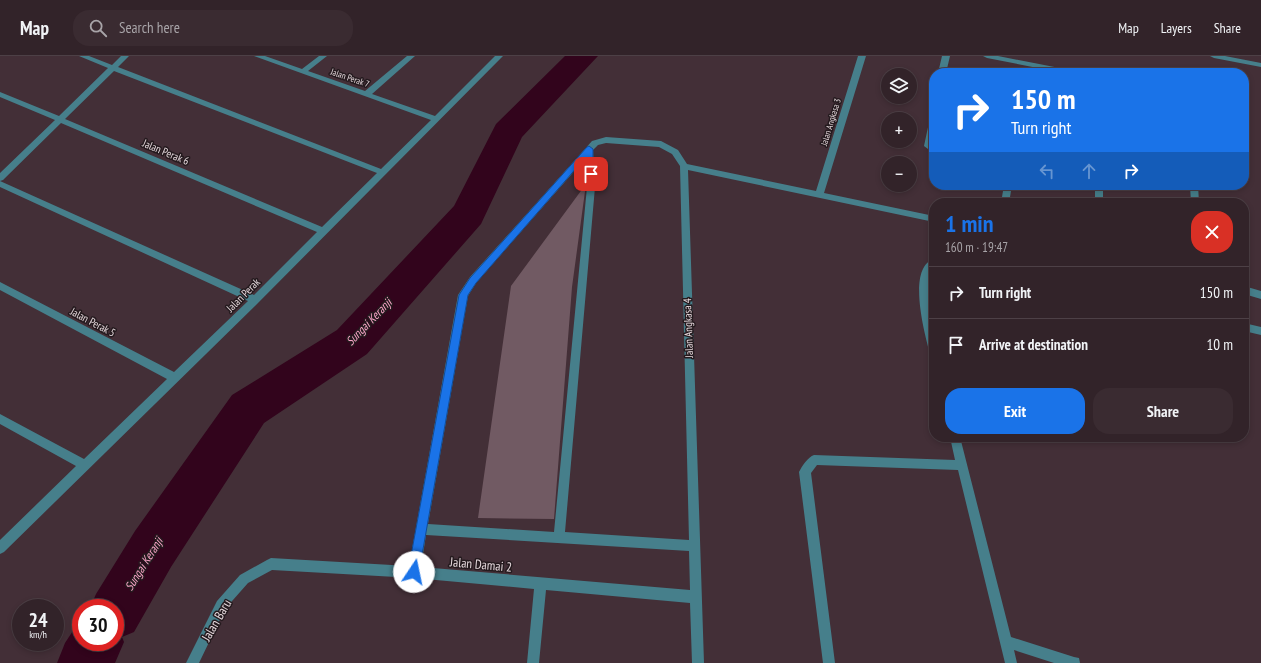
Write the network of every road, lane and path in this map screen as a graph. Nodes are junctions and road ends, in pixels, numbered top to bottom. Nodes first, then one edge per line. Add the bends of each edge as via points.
1 (83, 56) edge
2 (125, 56) edge
3 (258, 56) edge
4 (323, 56) edge
5 (411, 56) edge
6 (499, 56) edge
7 (862, 56) edge
8 (946, 56) edge
9 (988, 56) edge
10 (1214, 56) edge
11 (1028, 64) junction
12 (1261, 64) edge
13 (112, 68) junction
14 (943, 68) edge
15 (1027, 68) edge
16 (1049, 68) edge
17 (303, 72) junction
18 (0, 94) edge
19 (367, 94) junction
20 (60, 119) junction
21 (436, 119) junction
22 (929, 141) edge
23 (928, 146) dead end
24 (589, 149) junction
25 (684, 166) junction
26 (382, 172) junction
27 (0, 178) edge
28 (0, 184) edge
29 (819, 194) junction
30 (929, 218) edge
31 (323, 231) junction
32 (929, 267) edge
33 (0, 286) edge
34 (1249, 291) edge
35 (1261, 295) edge
36 (255, 300) junction
37 (1249, 328) edge
38 (929, 329) edge
39 (1261, 331) edge
40 (175, 378) junction
41 (0, 419) edge
42 (956, 442) edge
43 (962, 465) junction
44 (86, 466) junction
45 (422, 529) junction
46 (559, 538) junction
47 (694, 546) junction
48 (0, 548) edge
49 (414, 572) junction
50 (244, 579) joint
51 (541, 583) junction
52 (696, 597) junction
53 (1005, 641) junction
54 (192, 663) edge
55 (533, 663) edge
56 (698, 663) edge
57 (828, 663) edge
58 (1011, 663) edge
59 (1074, 663) edge

1 - 13 street
2 - 13 street
3 - 17 street, Jalan Perak 7
4 - 17 street
5 - 19 street
6 - 21 street, Jalan Perak
7 - 29 street, Jalan Angkasa 3
8 - 14 street
9 - 11 street
10 - 12 street
11 - 15 street
11 - 16 street
13 - 20 street
13 - 26 street
17 - 19 street, Jalan Perak 7
18 - 20 street, Jalan Perak 6
19 - 21 street, Jalan Perak 7
20 - 27 street
20 - 31 street, Jalan Perak 6
21 - 26 street, Jalan Perak
22 - 23 street
24 - 25 street via 595,143 606,140 662,144 675,152
24 - 45 street via 473,280 463,295
24 - 46 street via 591,187
25 - 29 street
25 - 47 street, Jalan Angkasa 4
26 - 31 street, Jalan Perak
28 - 36 street
29 - 30 street
31 - 36 street, Jalan Perak
32 - 38 street via 924,283 925,313
33 - 40 street, Jalan Perak 5
34 - 35 street
36 - 40 street, Jalan Perak
37 - 39 street
40 - 44 street, Jalan Perak
41 - 44 street
42 - 43 street
43 - 53 street
43 - 57 street via 814,460 805,472
44 - 48 street, Jalan Perak
45 - 46 street
45 - 49 street
46 - 47 street
47 - 52 street, Jalan Angkasa 4
49 - 50 street, Jalan Damai 2 via 271,564
49 - 51 street, Jalan Damai 2
50 - 54 street, Jalan Baru via 222,605
51 - 52 street, Jalan Damai 2
51 - 55 street
52 - 56 street, Jalan Angkasa 4
53 - 58 street
53 - 59 street

